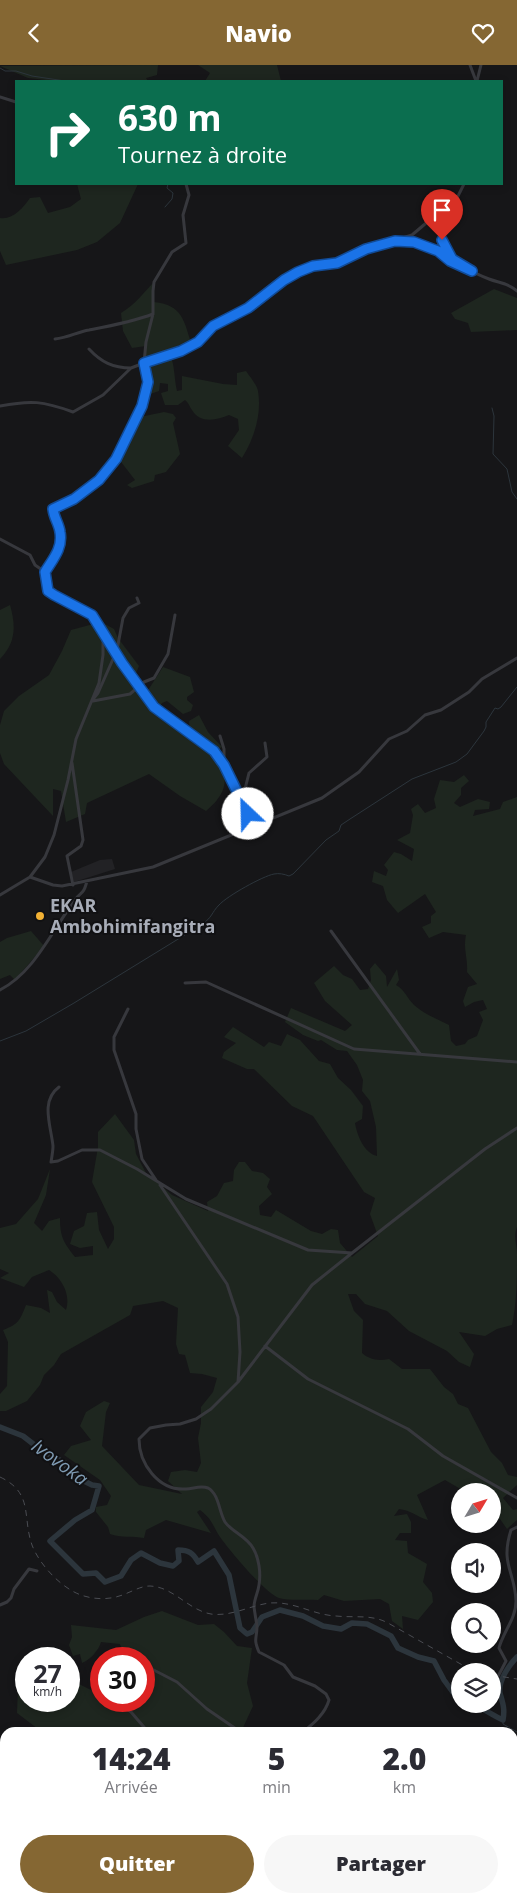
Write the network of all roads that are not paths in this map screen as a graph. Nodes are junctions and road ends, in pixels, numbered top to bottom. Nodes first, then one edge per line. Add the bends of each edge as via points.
1 (470, 65) edge
2 (481, 65) edge
3 (477, 80) edge
4 (477, 80) edge
5 (0, 97) edge
6 (15, 102) edge
7 (186, 185) edge
8 (464, 185) edge
9 (442, 210) junction
10 (395, 241) junction
11 (472, 271) junction
12 (517, 291) edge
13 (153, 313) junction
14 (55, 339) dead end
15 (89, 349) dead end
16 (144, 363) junction
17 (131, 368) junction
18 (0, 406) edge
19 (0, 539) edge
20 (45, 572) junction
21 (137, 598) dead end
22 (175, 615) dead end
23 (103, 635) junction
24 (116, 654) junction
25 (517, 658) edge
26 (139, 688) junction
27 (92, 701) junction
28 (220, 736) dead end
29 (264, 743) dead end
30 (72, 760) junction
31 (224, 765) junction
32 (242, 801) junction
33 (253, 826) junction
34 (30, 877) junction
35 (87, 881) junction
36 (73, 885) junction
37 (0, 895) edge
38 (331, 931) dead end
39 (185, 983) dead end
40 (0, 990) edge
41 (128, 1009) dead end
42 (421, 1055) junction
43 (517, 1062) edge
44 (59, 1087) dead end
45 (517, 1128) edge
46 (158, 1183) junction
47 (352, 1253) junction
48 (265, 1346) junction
49 (238, 1382) junction
50 (517, 1498) edge
51 (517, 1527) edge
52 (37, 1571) dead end
53 (0, 1605) edge
54 (155, 1671) edge
55 (501, 1671) edge
56 (131, 1712) edge
57 (144, 1727) edge
58 (233, 1727) edge
59 (310, 1727) edge

1 - 3 street
2 - 4 street
5 - 6 street
7 - 13 street via 189,195 183,215 186,243 172,252 154,282
8 - 9 street via 458,196
9 - 10 street via 412,235
9 - 11 street via 439,231 446,251 452,259
10 - 11 street via 414,242 438,251 450,261
10 - 16 street via 366,249 337,263 298,272 248,308 213,326 198,342
11 - 12 street
13 - 14 street via 137,320 87,330 66,339
13 - 16 street
15 - 17 street via 100,360 113,366
16 - 17 street
16 - 20 street via 148,382 142,406 116,459 99,480 74,499 53,509 60,541 55,558
17 - 18 street via 103,395 73,412 48,403 25,401
19 - 20 street via 30,555 34,565
20 - 23 street via 48,591 92,615
21 - 24 street via 139,603 129,607 123,618
22 - 26 street via 168,655 154,678
23 - 24 street
23 - 27 street via 100,677
24 - 26 street
24 - 27 street
25 - 33 street via 441,710 425,715 408,731 389,739 359,772 322,798
26 - 27 street via 124,696
26 - 31 street via 159,712 214,751
27 - 30 street via 76,739
28 - 31 street
29 - 32 street via 267,757 249,773
30 - 34 street via 54,835 45,857
30 - 36 street via 82,840 81,846 67,856
31 - 32 street
32 - 33 street
33 - 35 street via 153,867
34 - 36 street via 53,885
34 - 37 street
35 - 36 street
35 - 40 street via 84,893 76,898 58,929 15,981
38 - 42 street
39 - 42 street via 206,982 354,1049
41 - 46 street via 114,1037 114,1050 136,1114 142,1159
42 - 43 street
44 - 46 street via 50,1096 48,1105 53,1147 51,1161 82,1150 100,1150
45 - 47 street via 485,1149
46 - 47 street via 186,1199 308,1250
46 - 49 street via 227,1284 238,1317
47 - 48 street via 312,1285
48 - 49 street
48 - 50 street via 308,1379 408,1429 443,1456
49 - 59 street via 196,1419 150,1428 139,1439 139,1453 147,1470 165,1484 185,1490 209,1489 215,1495 226,1524 253,1547 259,1572 254,1607 257,1629 254,1638 259,1652 284,1665 293,1677 314,1686 330,1700
51 - 55 street via 511,1530 506,1546 516,1601 509,1627 501,1638 499,1648 506,1661
52 - 53 street via 29,1569 8,1602
54 - 58 street via 177,1682
56 - 57 street

